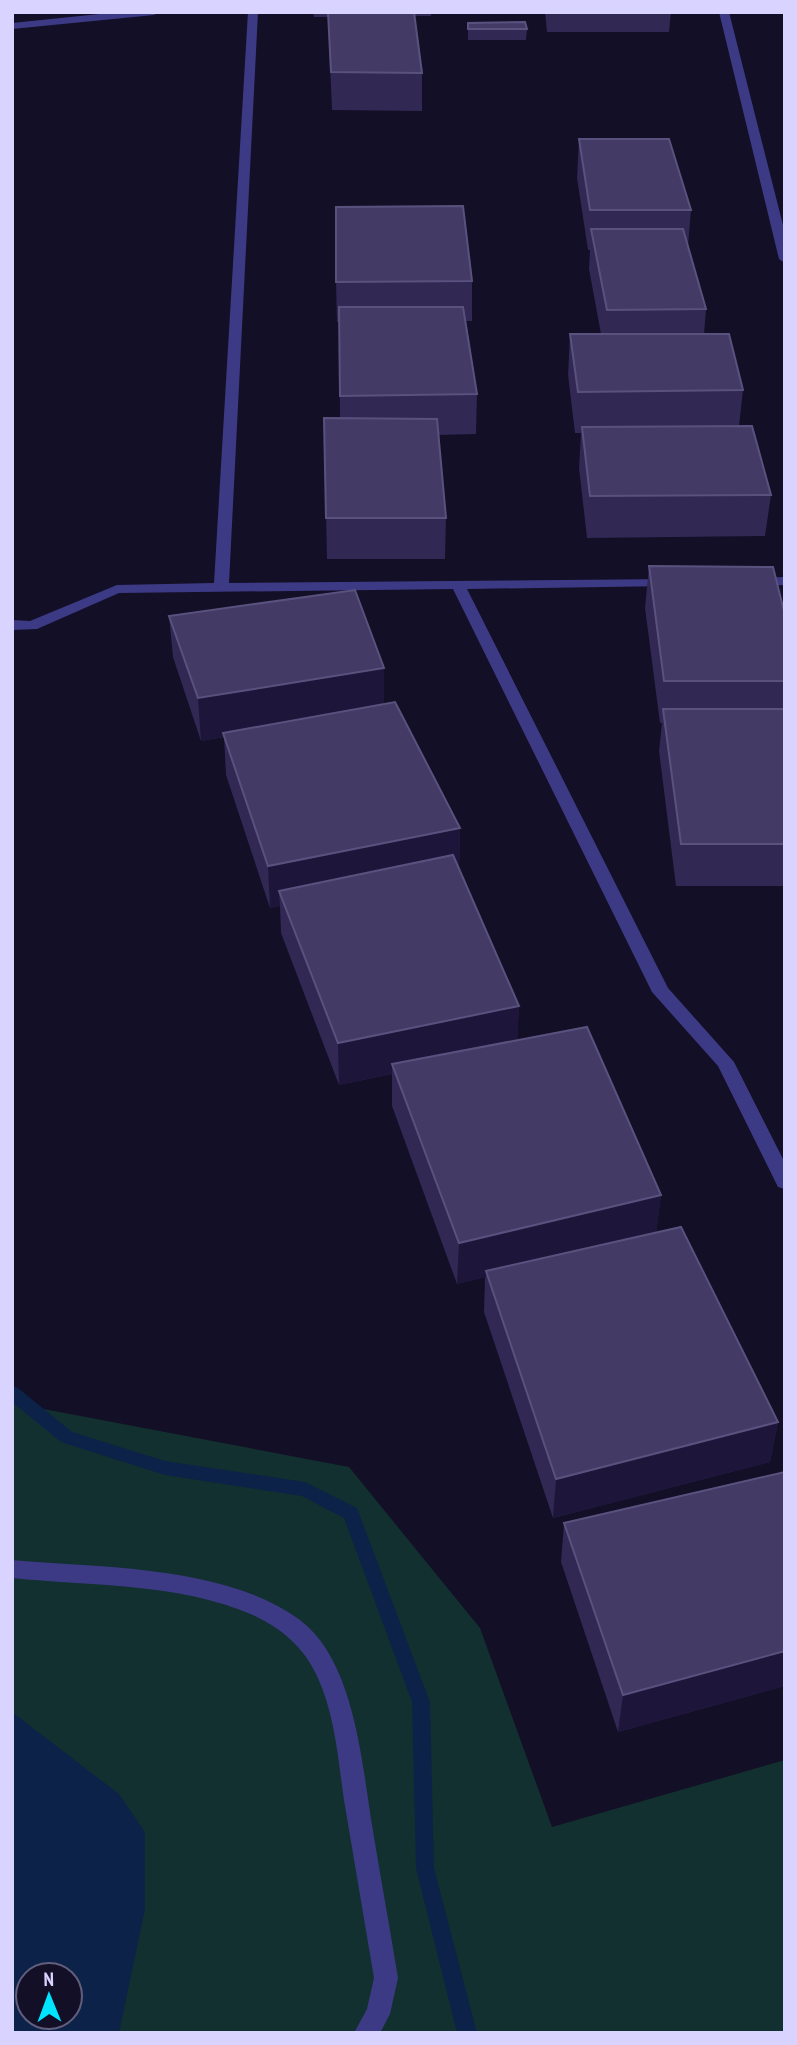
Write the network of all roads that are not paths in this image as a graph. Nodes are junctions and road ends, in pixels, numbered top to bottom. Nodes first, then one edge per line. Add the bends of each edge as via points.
1 (154, 12) edge
2 (253, 12) edge
3 (724, 12) edge
4 (13, 27) edge
5 (785, 258) edge
6 (785, 581) edge
7 (691, 582) edge
8 (731, 582) edge
9 (459, 587) junction
10 (221, 588) junction
11 (12, 625) edge
12 (780, 1161) edge
13 (785, 1182) edge
14 (12, 1569) edge
15 (366, 2033) edge

1 - 4 lane
2 - 10 lane
3 - 5 lane
6 - 8 lane
7 - 9 lane
9 - 10 lane
9 - 12 lane via 661,992 725,1062
10 - 11 lane via 117,589 32,626
12 - 13 lane
14 - 15 lane via 161,1582 207,1592 256,1608 291,1626 315,1652 342,1722 386,1978 378,2014

